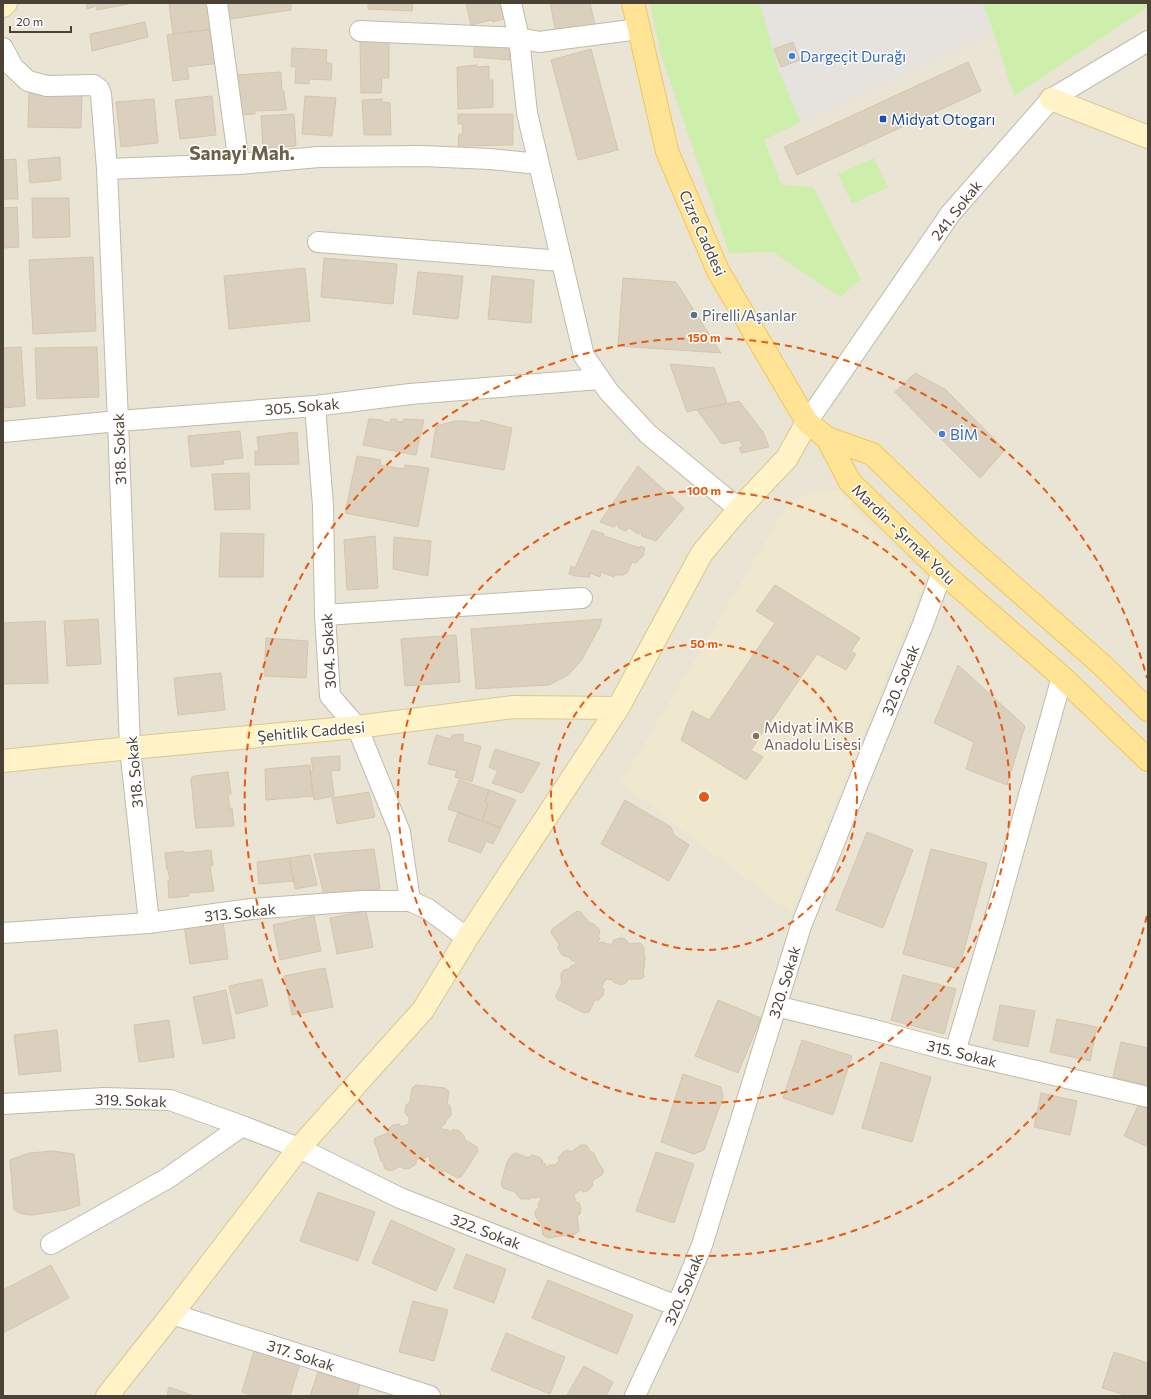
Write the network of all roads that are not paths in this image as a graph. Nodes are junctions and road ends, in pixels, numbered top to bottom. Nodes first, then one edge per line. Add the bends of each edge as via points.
1 (6, 3) edge
2 (217, 3) edge
3 (511, 3) edge
4 (633, 3) edge
5 (3, 6) edge
6 (639, 29) junction
7 (360, 31) dead end
8 (519, 38) junction
9 (1148, 41) edge
10 (3, 48) edge
11 (1051, 99) junction
12 (1148, 137) edge
13 (239, 164) junction
14 (540, 164) junction
15 (107, 169) junction
16 (318, 242) dead end
17 (561, 261) junction
18 (600, 379) junction
19 (315, 406) junction
20 (118, 421) junction
21 (807, 422) junction
22 (3, 432) edge
23 (827, 438) junction
24 (739, 509) junction
25 (942, 572) junction
26 (582, 598) dead end
27 (325, 615) junction
28 (1062, 677) junction
29 (618, 708) junction
30 (1148, 710) edge
31 (357, 728) junction
32 (130, 748) junction
33 (1148, 760) edge
34 (3, 761) edge
35 (410, 901) junction
36 (149, 923) junction
37 (3, 933) edge
38 (467, 938) junction
39 (776, 1006) junction
40 (955, 1052) junction
41 (1148, 1097) edge
42 (3, 1104) edge
43 (242, 1126) junction
44 (299, 1148) junction
45 (51, 1244) dead end
46 (677, 1306) junction
47 (172, 1314) junction
48 (107, 1396) edge
49 (430, 1396) edge
50 (636, 1396) edge

1 - 5 street
2 - 13 street
3 - 8 street
4 - 6 main road, Cizre Caddesi
6 - 8 street via 539,42
6 - 21 main road, Cizre Caddesi via 667,151 718,271
7 - 8 street
8 - 14 street via 527,113
9 - 11 street, 241. Sokak
10 - 15 street, 318. Sokak via 13,67 28,81 46,86 94,85 99,89
11 - 12 street
11 - 21 street, 241. Sokak via 951,213
13 - 14 street via 319,157 422,156
13 - 15 street
14 - 17 street
15 - 20 street, 318. Sokak
16 - 17 street
17 - 18 street via 584,356
18 - 19 street, 305. Sokak via 410,394
18 - 24 street via 648,434
19 - 20 street, 305. Sokak
19 - 27 street, 304. Sokak via 323,506
20 - 22 street, 305. Sokak
20 - 32 street, 318. Sokak
21 - 23 main road, Cizre Caddesi
21 - 24 street via 787,458
23 - 25 main road, Mardin - Şırnak Yolu via 850,482
23 - 30 main road via 872,454 963,542 1102,665
24 - 29 street via 702,553
25 - 28 main road, Mardin - Şırnak Yolu
25 - 39 street, 320. Sokak via 801,926
26 - 27 street
27 - 31 street, 304. Sokak via 330,696
28 - 33 main road, Mardin - Şırnak Yolu
28 - 40 street
29 - 31 street, Şehitlik Caddesi via 513,708
29 - 38 street
31 - 32 street, Şehitlik Caddesi
31 - 35 street, 304. Sokak via 400,832
32 - 34 street, Şehitlik Caddesi
32 - 36 street, 318. Sokak
35 - 36 street, 313. Sokak via 362,901 251,909
35 - 38 street, 313. Sokak via 428,909
36 - 37 street, 313. Sokak
38 - 44 street via 424,1010
39 - 40 street, 315. Sokak
39 - 46 street, 320. Sokak via 702,1245
40 - 41 street, 315. Sokak
42 - 43 street, 319. Sokak via 104,1098 170,1100
43 - 44 street, 319. Sokak
43 - 45 street via 168,1178
44 - 46 street, 322. Sokak via 400,1198
44 - 47 street
46 - 50 street, 320. Sokak
47 - 48 street
47 - 49 street, 317. Sokak

